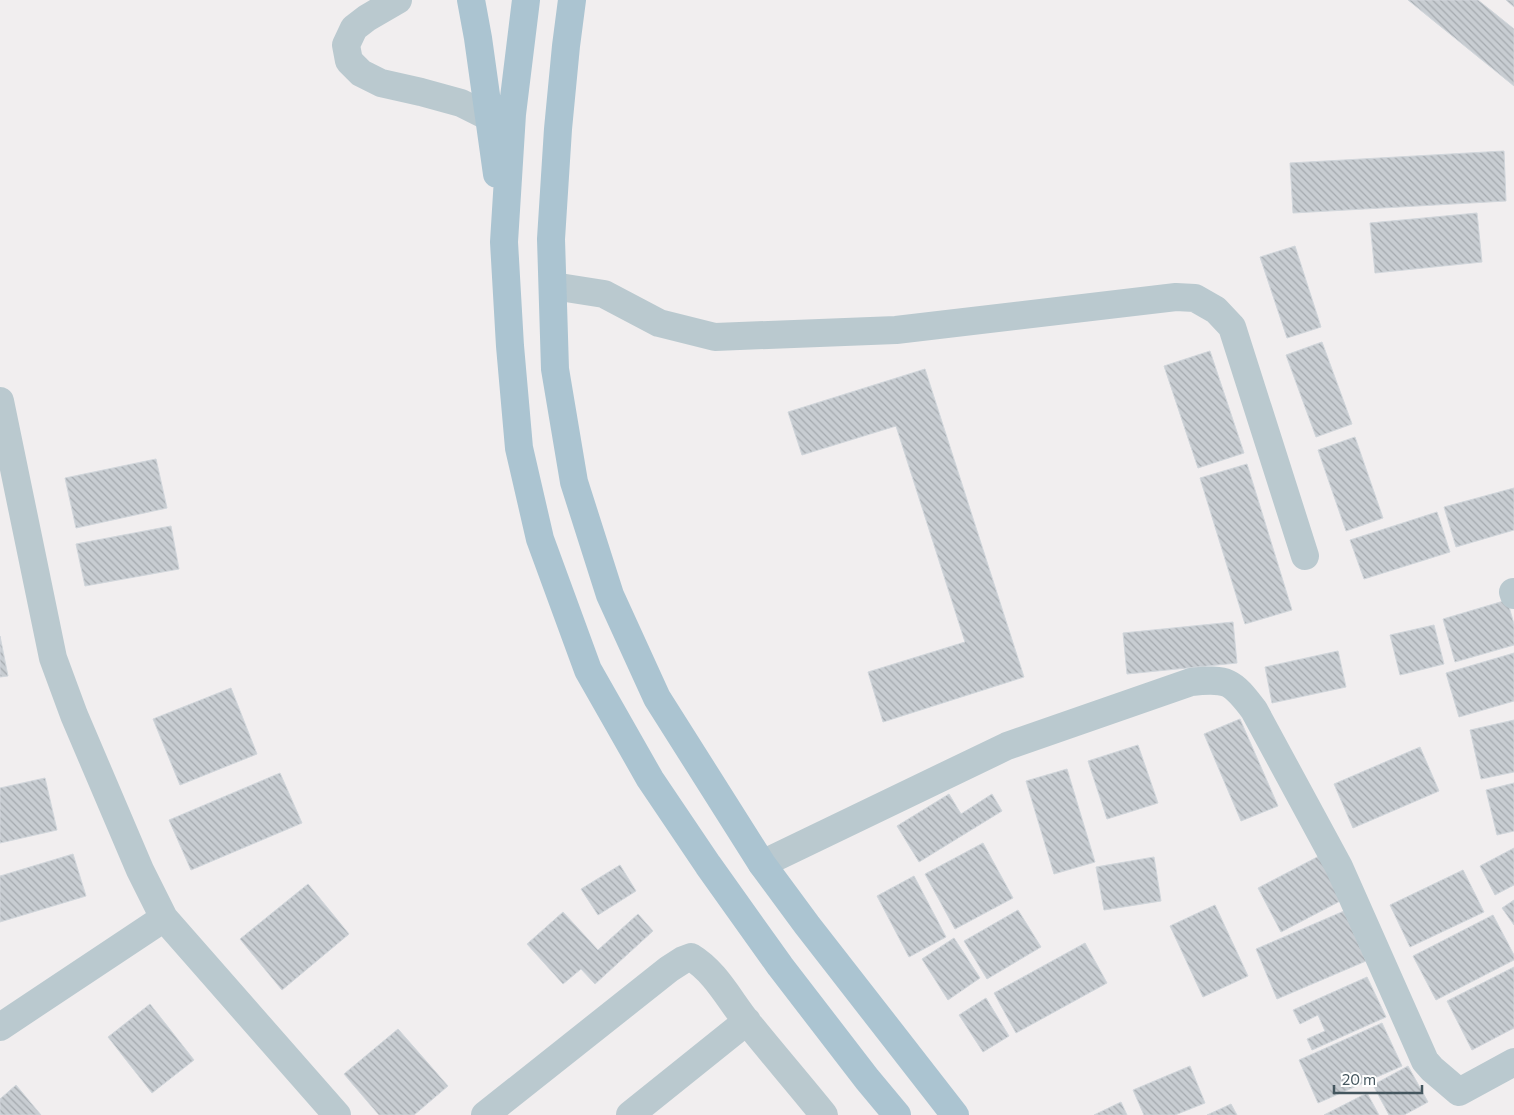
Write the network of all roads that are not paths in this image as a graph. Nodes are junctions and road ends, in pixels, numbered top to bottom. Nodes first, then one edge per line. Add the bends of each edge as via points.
1 (398, 0) edge
2 (471, 0) edge
3 (526, 0) edge
4 (572, 0) edge
5 (489, 117) junction
6 (505, 233) junction
7 (553, 286) junction
8 (0, 404) edge
9 (1305, 556) dead end
10 (762, 864) junction
11 (164, 918) junction
12 (747, 1022) junction
13 (0, 1027) edge
14 (1514, 1062) edge
15 (337, 1115) edge
16 (485, 1115) edge
17 (630, 1115) edge
18 (824, 1115) edge
19 (897, 1115) edge
20 (955, 1115) edge

1 - 5 street via 354,28 346,45 349,61 361,73 381,83 461,103
2 - 5 main road
3 - 6 main road via 512,114
4 - 7 main road via 558,128 551,239
5 - 6 main road
6 - 19 main road via 510,346 520,448 540,539 588,670 650,779 708,865 786,973
7 - 9 street via 604,294 659,323 715,337 896,330 1176,297 1195,298 1216,310 1232,327
7 - 10 main road via 555,369 574,482 610,595 657,698
8 - 11 street via 53,658 140,870
10 - 14 street via 1007,746 1191,682 1230,683 1254,710 1339,868 1426,1061 1459,1092
10 - 20 main road
11 - 13 street
11 - 15 street
12 - 16 street via 715,978 691,957 669,969
12 - 17 street
12 - 18 street

